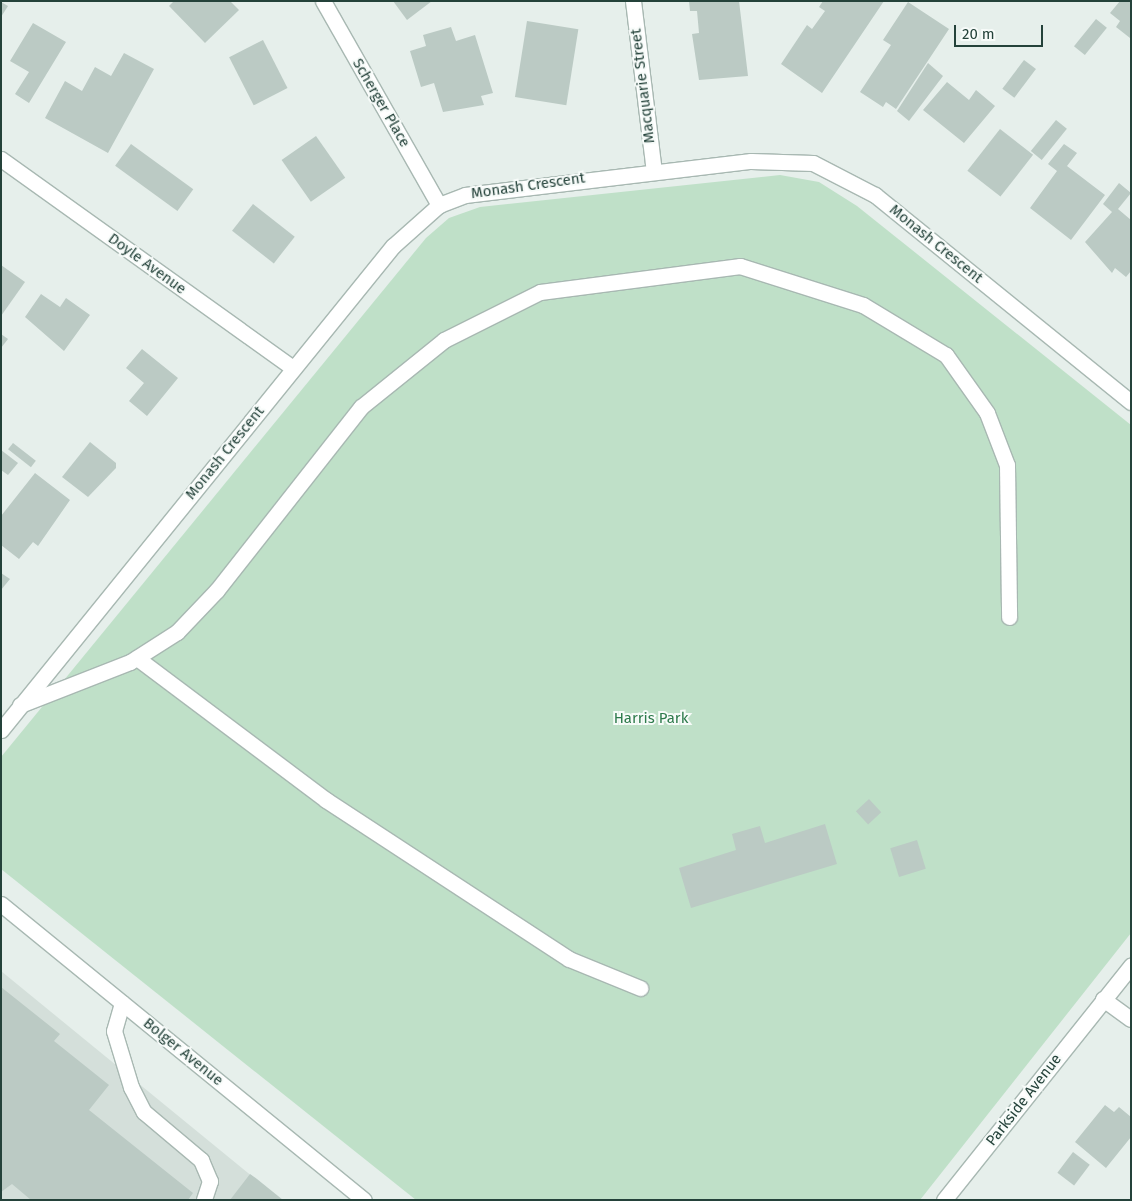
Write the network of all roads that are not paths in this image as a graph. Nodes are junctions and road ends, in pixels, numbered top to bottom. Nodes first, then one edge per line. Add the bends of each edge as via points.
1 (323, 1) edge
2 (633, 1) edge
3 (1, 159) edge
4 (654, 171) junction
5 (439, 205) junction
6 (294, 368) junction
7 (1131, 402) edge
8 (1010, 617) dead end
9 (137, 658) junction
10 (20, 705) junction
11 (1, 730) edge
12 (1, 904) edge
13 (1131, 966) edge
14 (640, 988) dead end
15 (1103, 999) junction
16 (122, 1003) junction
17 (1131, 1019) edge
18 (204, 1200) edge
19 (364, 1200) edge
20 (944, 1200) edge

1 - 5 street, Scherger Place
2 - 4 street, Macquarie Street
3 - 6 street, Doyle Avenue
4 - 5 street, Monash Crescent via 495,189
4 - 7 street, Monash Crescent via 783,159 813,162 846,176
5 - 6 street, Monash Crescent via 394,246
6 - 10 street, Monash Crescent
8 - 9 street via 1007,465 987,413 946,355 863,305 740,266 540,292 444,340 361,407 217,590 177,632
9 - 10 street via 81,685
9 - 14 street via 334,806 569,959
10 - 11 street, Monash Crescent
12 - 16 street, Bolger Avenue
13 - 15 street
15 - 17 street
15 - 20 street, Parkside Avenue
16 - 18 street via 114,1031 131,1087 144,1112 200,1160 210,1181
16 - 19 street, Bolger Avenue

